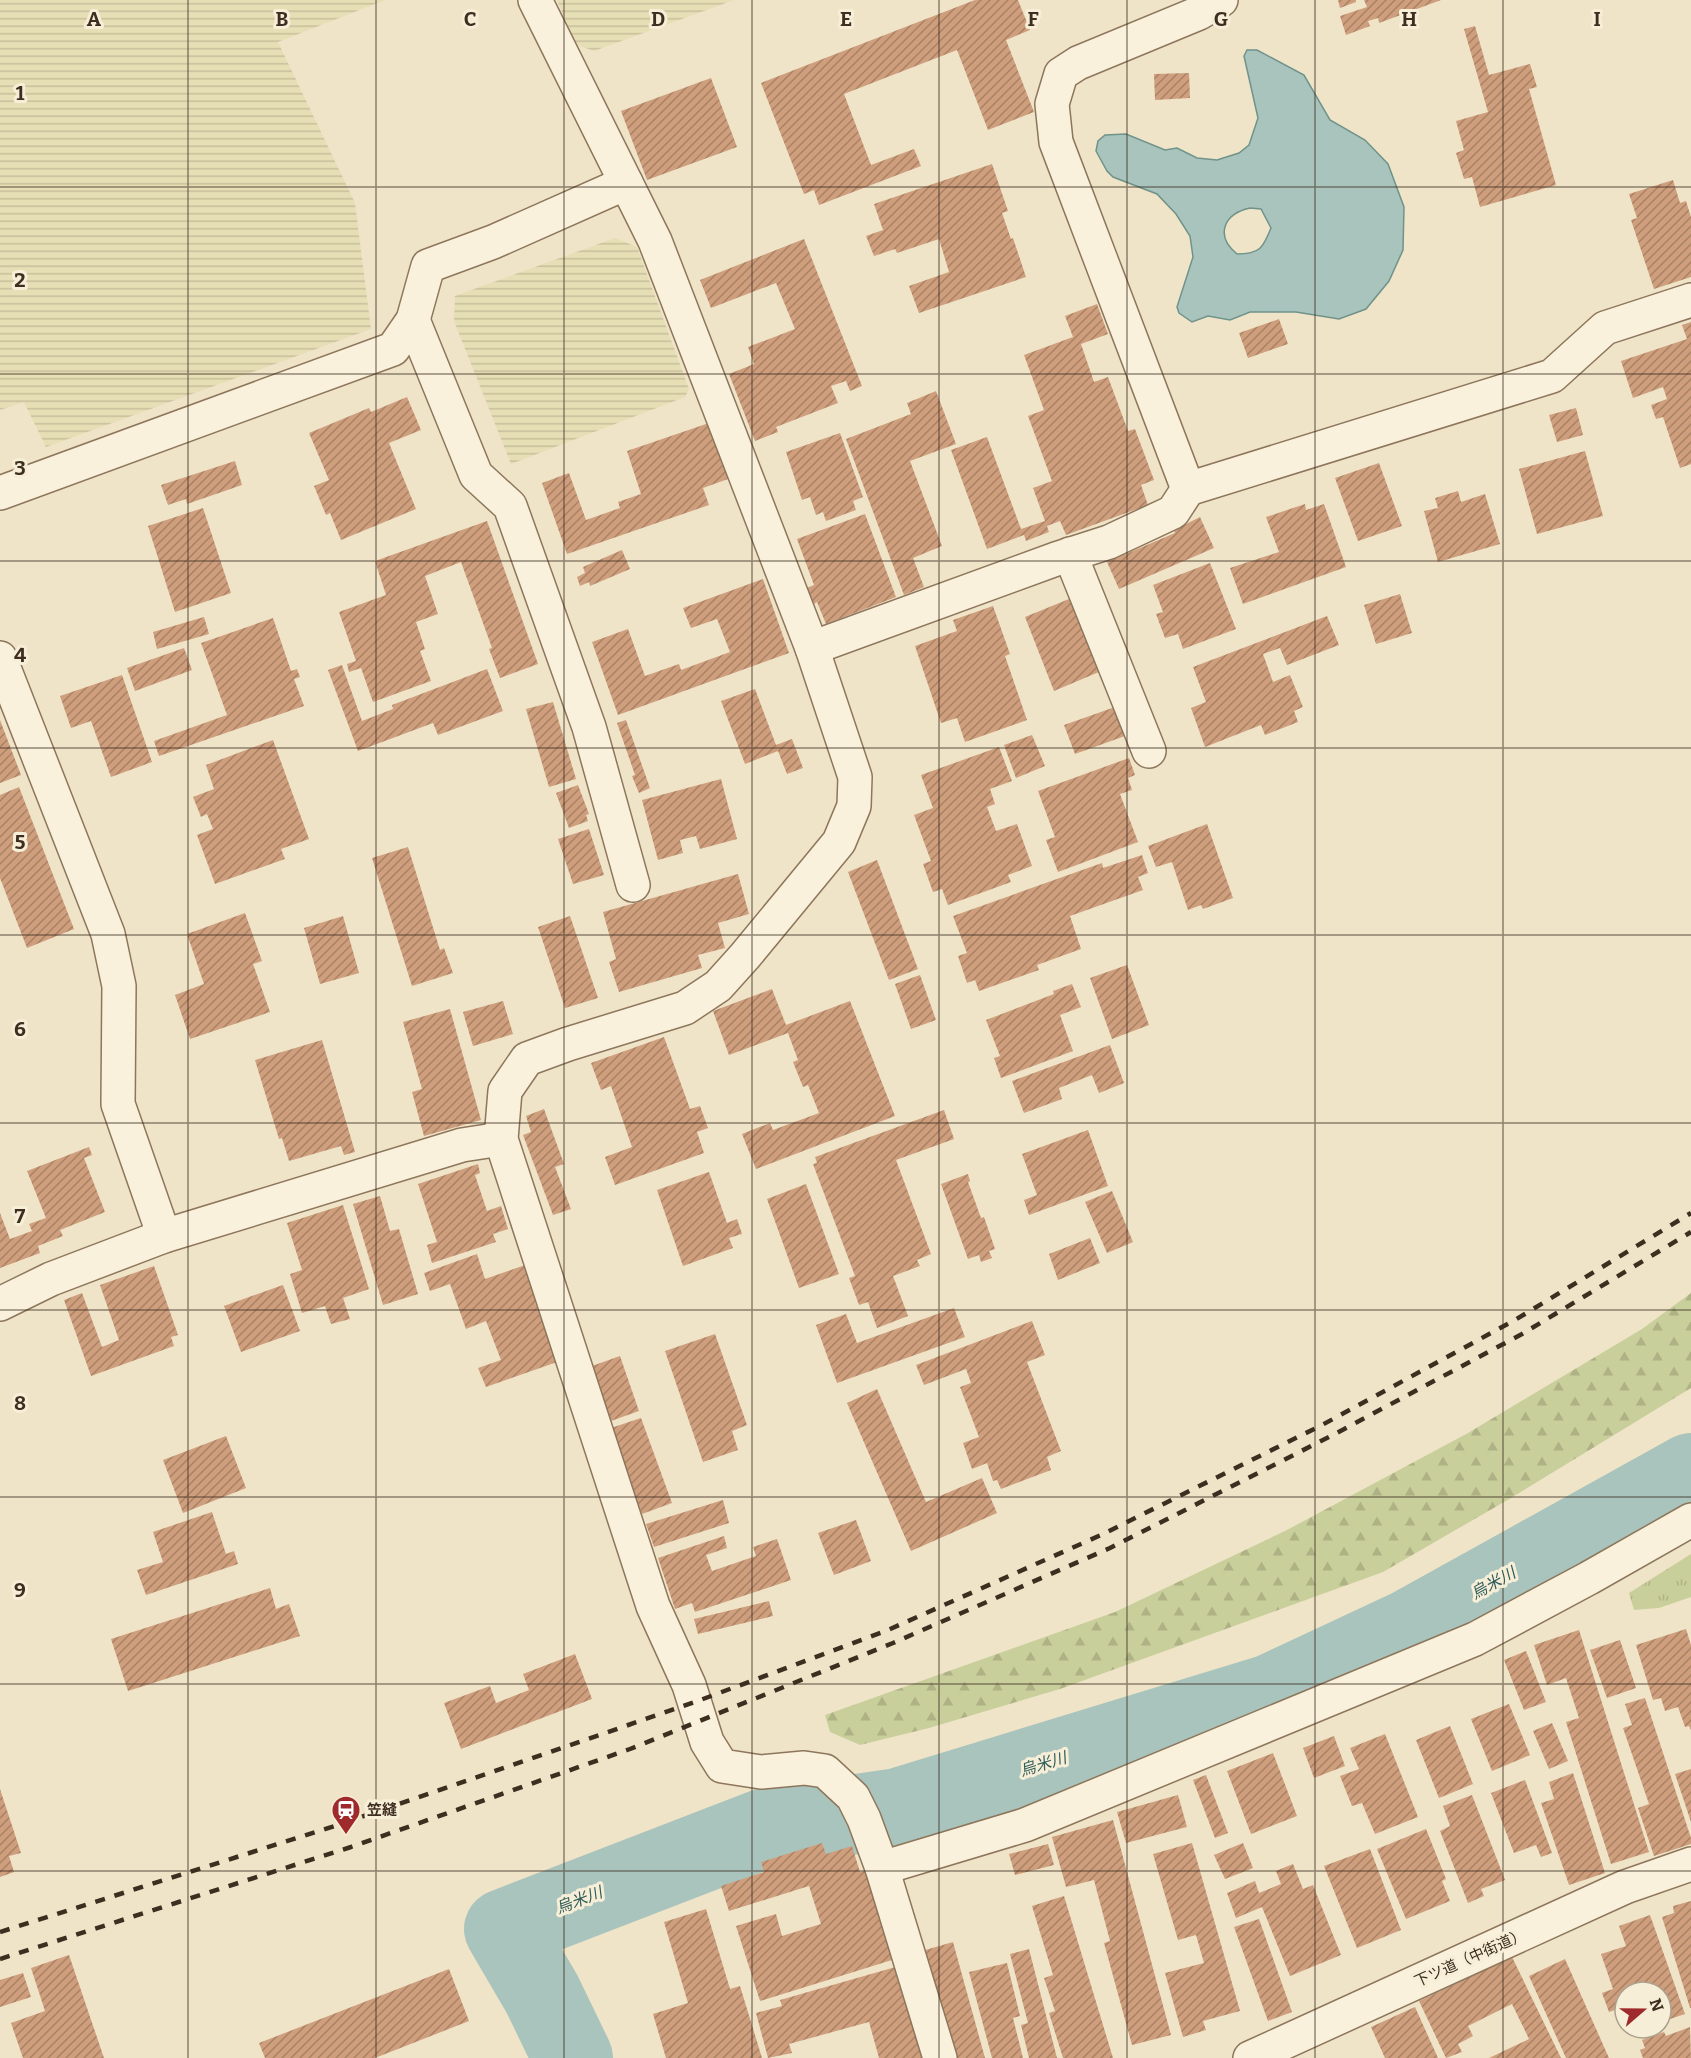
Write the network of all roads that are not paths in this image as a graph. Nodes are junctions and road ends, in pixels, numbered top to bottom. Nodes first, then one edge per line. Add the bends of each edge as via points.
1 (535, 0) edge
2 (1221, 0) edge
3 (626, 183) junction
4 (1691, 300) edge
5 (413, 320) junction
6 (1188, 489) junction
7 (0, 494) edge
8 (1071, 554) junction
9 (812, 648) junction
10 (0, 658) edge
11 (1149, 751) dead end
12 (633, 885) dead end
13 (501, 1139) junction
14 (164, 1236) junction
15 (0, 1304) edge
16 (1691, 1520) edge
17 (1691, 1864) edge
18 (882, 1868) junction
19 (1267, 2054) edge
20 (940, 2058) edge

1 - 3 street
2 - 6 street via 1199,13 1078,63 1061,74 1052,104 1056,142
3 - 5 street via 428,266
3 - 9 street via 655,241
4 - 6 street via 1605,328 1552,376
5 - 7 street via 393,349
5 - 12 street via 476,476 510,506 589,727
6 - 8 street via 1173,512 1109,543
8 - 9 street
8 - 11 street
9 - 13 street via 855,777 854,806 839,842 718,986 685,1008 527,1059 505,1091
10 - 14 street via 108,934 118,986 118,1104
13 - 14 street via 462,1145
13 - 18 street via 653,1606 688,1685 707,1742 722,1766 761,1772 804,1768 825,1771 853,1797
14 - 15 street via 51,1279
16 - 18 street via 1475,1639 1025,1825
17 - 19 street, 下ツ道（中街道） via 1625,1887
18 - 20 street

